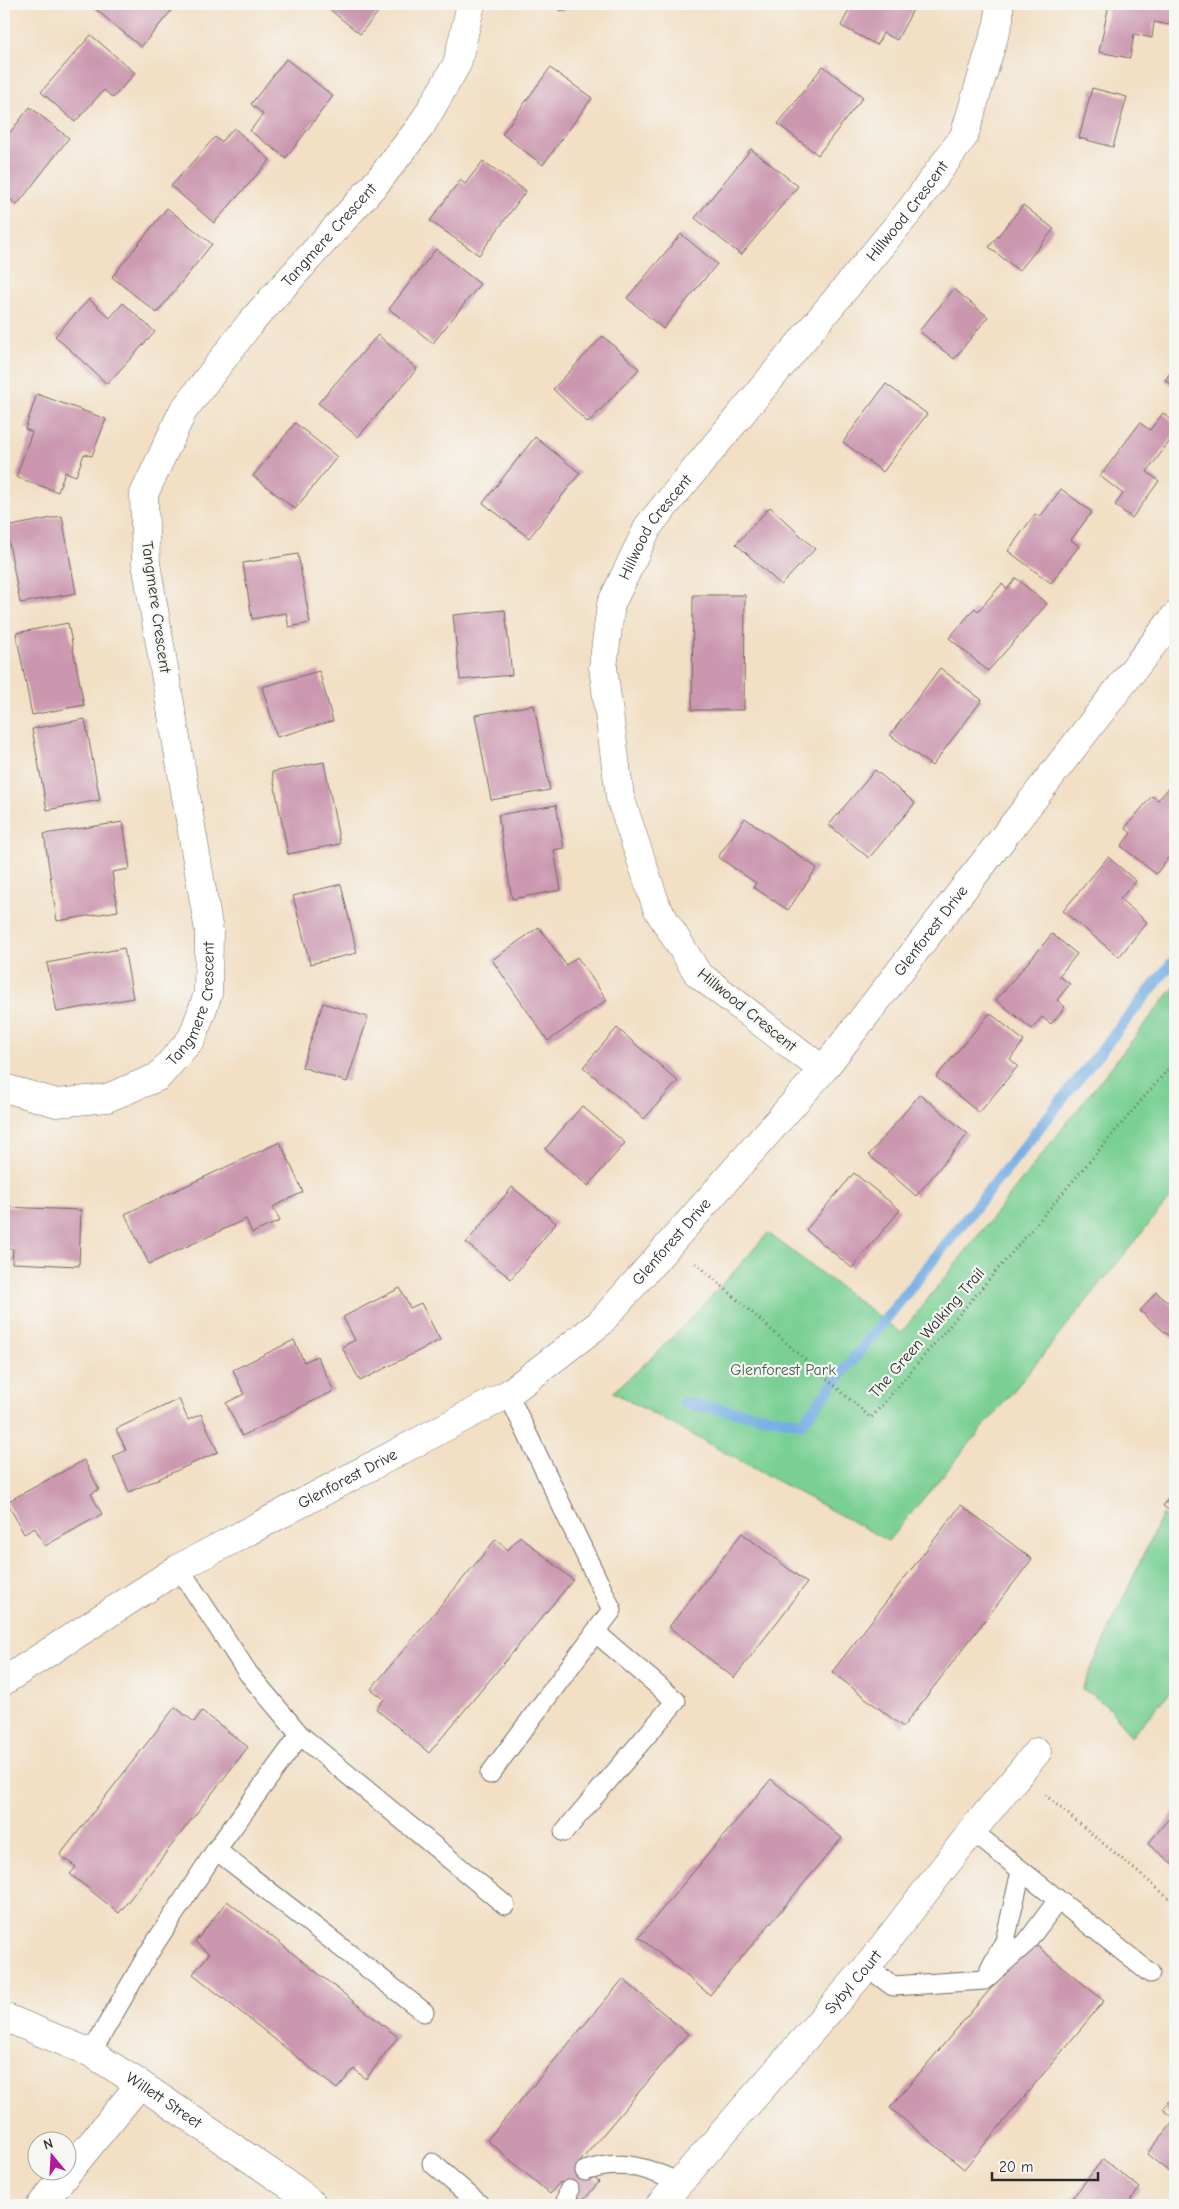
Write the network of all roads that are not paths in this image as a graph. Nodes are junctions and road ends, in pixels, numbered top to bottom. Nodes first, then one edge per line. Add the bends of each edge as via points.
1 (470, 4) edge
2 (999, 4) edge
3 (1175, 616) edge
4 (823, 1070) junction
5 (4, 1088) edge
6 (508, 1394) junction
7 (179, 1568) junction
8 (596, 1632) junction
9 (4, 1681) edge
10 (300, 1735) junction
11 (1037, 1752) dead end
12 (490, 1774) dead end
13 (972, 1831) junction
14 (564, 1832) dead end
15 (216, 1850) junction
16 (1021, 1871) junction
17 (1058, 1900) junction
18 (505, 1905) dead end
19 (867, 1967) junction
20 (1150, 1973) dead end
21 (984, 1980) junction
22 (424, 2012) dead end
23 (4, 2017) edge
24 (91, 2053) junction
25 (140, 2084) junction
26 (432, 2162) dead end
27 (586, 2171) dead end
28 (679, 2183) junction
29 (41, 2205) edge
30 (313, 2205) edge
31 (480, 2205) edge
32 (660, 2205) edge

1 - 5 street, Tangmere Crescent via 456,64 421,126 378,181 251,322 188,404 144,494 146,563 209,931 208,994 192,1038 158,1077 106,1098 57,1103
2 - 4 street, Hillwood Crescent via 999,20 964,136 912,208 649,525 610,604 603,667 620,797 657,908 698,974
3 - 4 street, Glenforest Drive
4 - 6 street, Glenforest Drive via 598,1324
6 - 7 street, Glenforest Drive
6 - 8 lane via 612,1610
7 - 9 street, Glenforest Drive
7 - 10 lane via 248,1674
8 - 12 lane
8 - 14 lane via 676,1701
10 - 15 lane
10 - 18 lane
11 - 13 street, Sybyl Court
13 - 16 lane
13 - 19 street, Sybyl Court
15 - 22 lane
15 - 24 lane via 148,1954
16 - 17 lane
16 - 21 lane via 1005,1941
17 - 20 lane
17 - 21 lane via 1026,1943
19 - 21 lane via 892,1986
19 - 28 street, Sybyl Court
23 - 24 street, Willett Street
24 - 25 street, Willett Street
25 - 29 street
25 - 30 street, Willett Street via 296,2190
26 - 31 lane
27 - 28 lane via 600,2166 636,2167 652,2170
28 - 32 street, Sybyl Court

